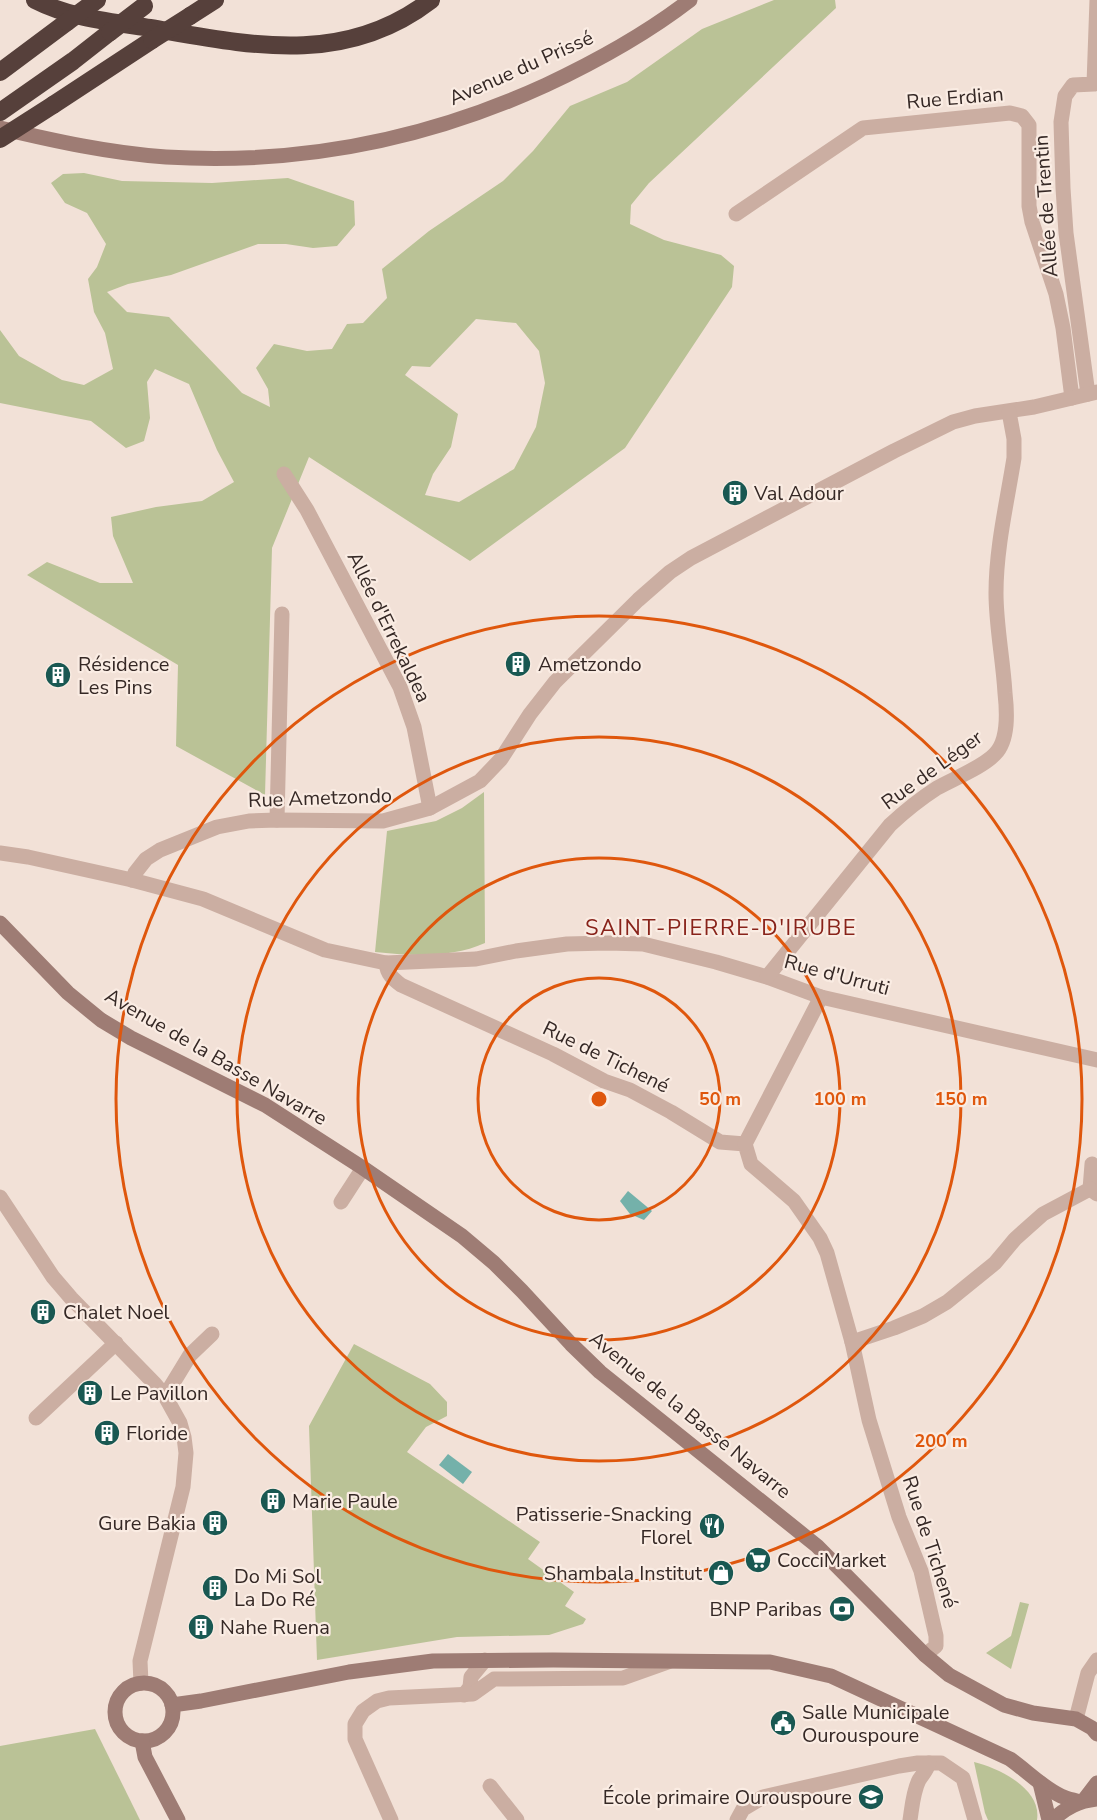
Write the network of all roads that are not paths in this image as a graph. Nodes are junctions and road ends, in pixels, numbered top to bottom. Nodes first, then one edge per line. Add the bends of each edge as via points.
1 (35, 0) edge
2 (97, 0) edge
3 (215, 0) edge
4 (431, 0) edge
5 (690, 0) edge
6 (1097, 0) edge
7 (148, 3) edge
8 (0, 72) edge
9 (0, 112) edge
10 (0, 128) edge
11 (0, 139) edge
12 (736, 214) dead end
13 (1093, 393) edge
14 (1072, 398) junction
15 (1009, 412) junction
16 (284, 474) dead end
17 (282, 614) dead end
18 (430, 808) junction
19 (277, 820) junction
20 (0, 853) edge
21 (132, 880) junction
22 (0, 923) edge
23 (386, 963) junction
24 (767, 977) junction
25 (821, 997) junction
26 (1097, 1059) edge
27 (746, 1147) junction
28 (363, 1168) junction
29 (1090, 1169) dead end
30 (1093, 1192) edge
31 (0, 1197) edge
32 (341, 1202) dead end
33 (212, 1334) dead end
34 (852, 1342) junction
35 (116, 1343) junction
36 (165, 1396) junction
37 (36, 1418) dead end
38 (926, 1656) junction
39 (485, 1660) junction
40 (1097, 1660) edge
41 (669, 1661) junction
42 (141, 1683) junction
43 (464, 1695) junction
44 (172, 1705) junction
45 (1076, 1719) junction
46 (1097, 1734) edge
47 (142, 1741) junction
48 (929, 1763) junction
49 (1040, 1783) junction
50 (1097, 1783) edge
51 (490, 1786) dead end
52 (1087, 1800) edge
53 (178, 1820) edge
54 (391, 1820) edge
55 (517, 1820) edge
56 (737, 1820) edge
57 (910, 1820) edge
58 (975, 1820) edge
59 (1051, 1820) edge

1 - 4 highway via 89,18 240,44 294,47 369,33
2 - 8 highway, bridge
3 - 11 highway, bridge
5 - 10 street, Avenue du Prissé via 607,54 520,96 458,121 353,147 265,158 164,157 87,147
6 - 13 street, Allée de Trentin via 1094,84 1073,85 1065,96 1061,123 1066,234
7 - 9 highway, bridge
12 - 14 street, Rue Erdian via 863,128 1010,113 1022,116 1029,125 1029,206 1056,294
13 - 14 street, Rue Ametzondo
14 - 15 street, Rue Ametzondo
15 - 18 street, Rue Ametzondo via 953,422 756,523 670,572 555,682 501,759 480,781
15 - 24 street, Rue de Léger via 1014,458 996,575 1006,698 1002,744 987,760 935,789 890,825
16 - 18 street, Allée d'Errekaldea via 400,687 414,727
17 - 19 street
18 - 19 street, Rue Ametzondo via 383,821
19 - 21 street, Rue Ametzondo via 217,827 160,850 146,859
20 - 21 street
21 - 23 street via 203,899 325,950
22 - 28 street, Avenue de la Basse Navarre via 68,993 102,1020 265,1105
23 - 24 street, Rue d'Urruti via 476,959 567,945 642,944
23 - 27 street, Rue de Tichené via 392,979 401,985 630,1090 720,1142
24 - 25 street, Rue d'Urruti
25 - 26 street, Rue d'Urruti
25 - 27 street
27 - 34 street, Rue de Tichené via 751,1164 794,1201 820,1238
28 - 32 street
28 - 38 street, Avenue de la Basse Navarre via 462,1236 494,1263 600,1372 817,1546
29 - 30 street
30 - 34 street via 1043,1214 995,1263 947,1302 923,1316
31 - 35 street via 53,1277
33 - 36 street via 190,1356
34 - 38 street, Rue de Tichené via 869,1420 899,1517 921,1571 935,1629 936,1646
35 - 36 street
35 - 37 street
36 - 42 street via 184,1437 185,1470 140,1661
38 - 45 street, Avenue de la Basse Navarre via 949,1675 1004,1705
39 - 41 street
39 - 43 street via 471,1677
39 - 44 street via 401,1664
40 - 45 street via 1088,1673
41 - 43 street via 623,1678 494,1678 473,1694
41 - 49 street via 770,1662 831,1676 1010,1759
42 - 44 street via 155,1685 166,1693
42 - 47 street via 122,1693 114,1713 123,1732
43 - 54 street via 377,1701 363,1711 355,1724 356,1739
44 - 47 street via 169,1726 153,1740
45 - 46 street, Avenue de la Basse Navarre
47 - 53 street via 145,1757
48 - 56 street via 763,1797 743,1809
48 - 57 street via 917,1787
48 - 58 street via 941,1763 963,1778
49 - 52 street via 1062,1797
49 - 59 street
50 - 52 street
51 - 55 street
52 - 59 street

